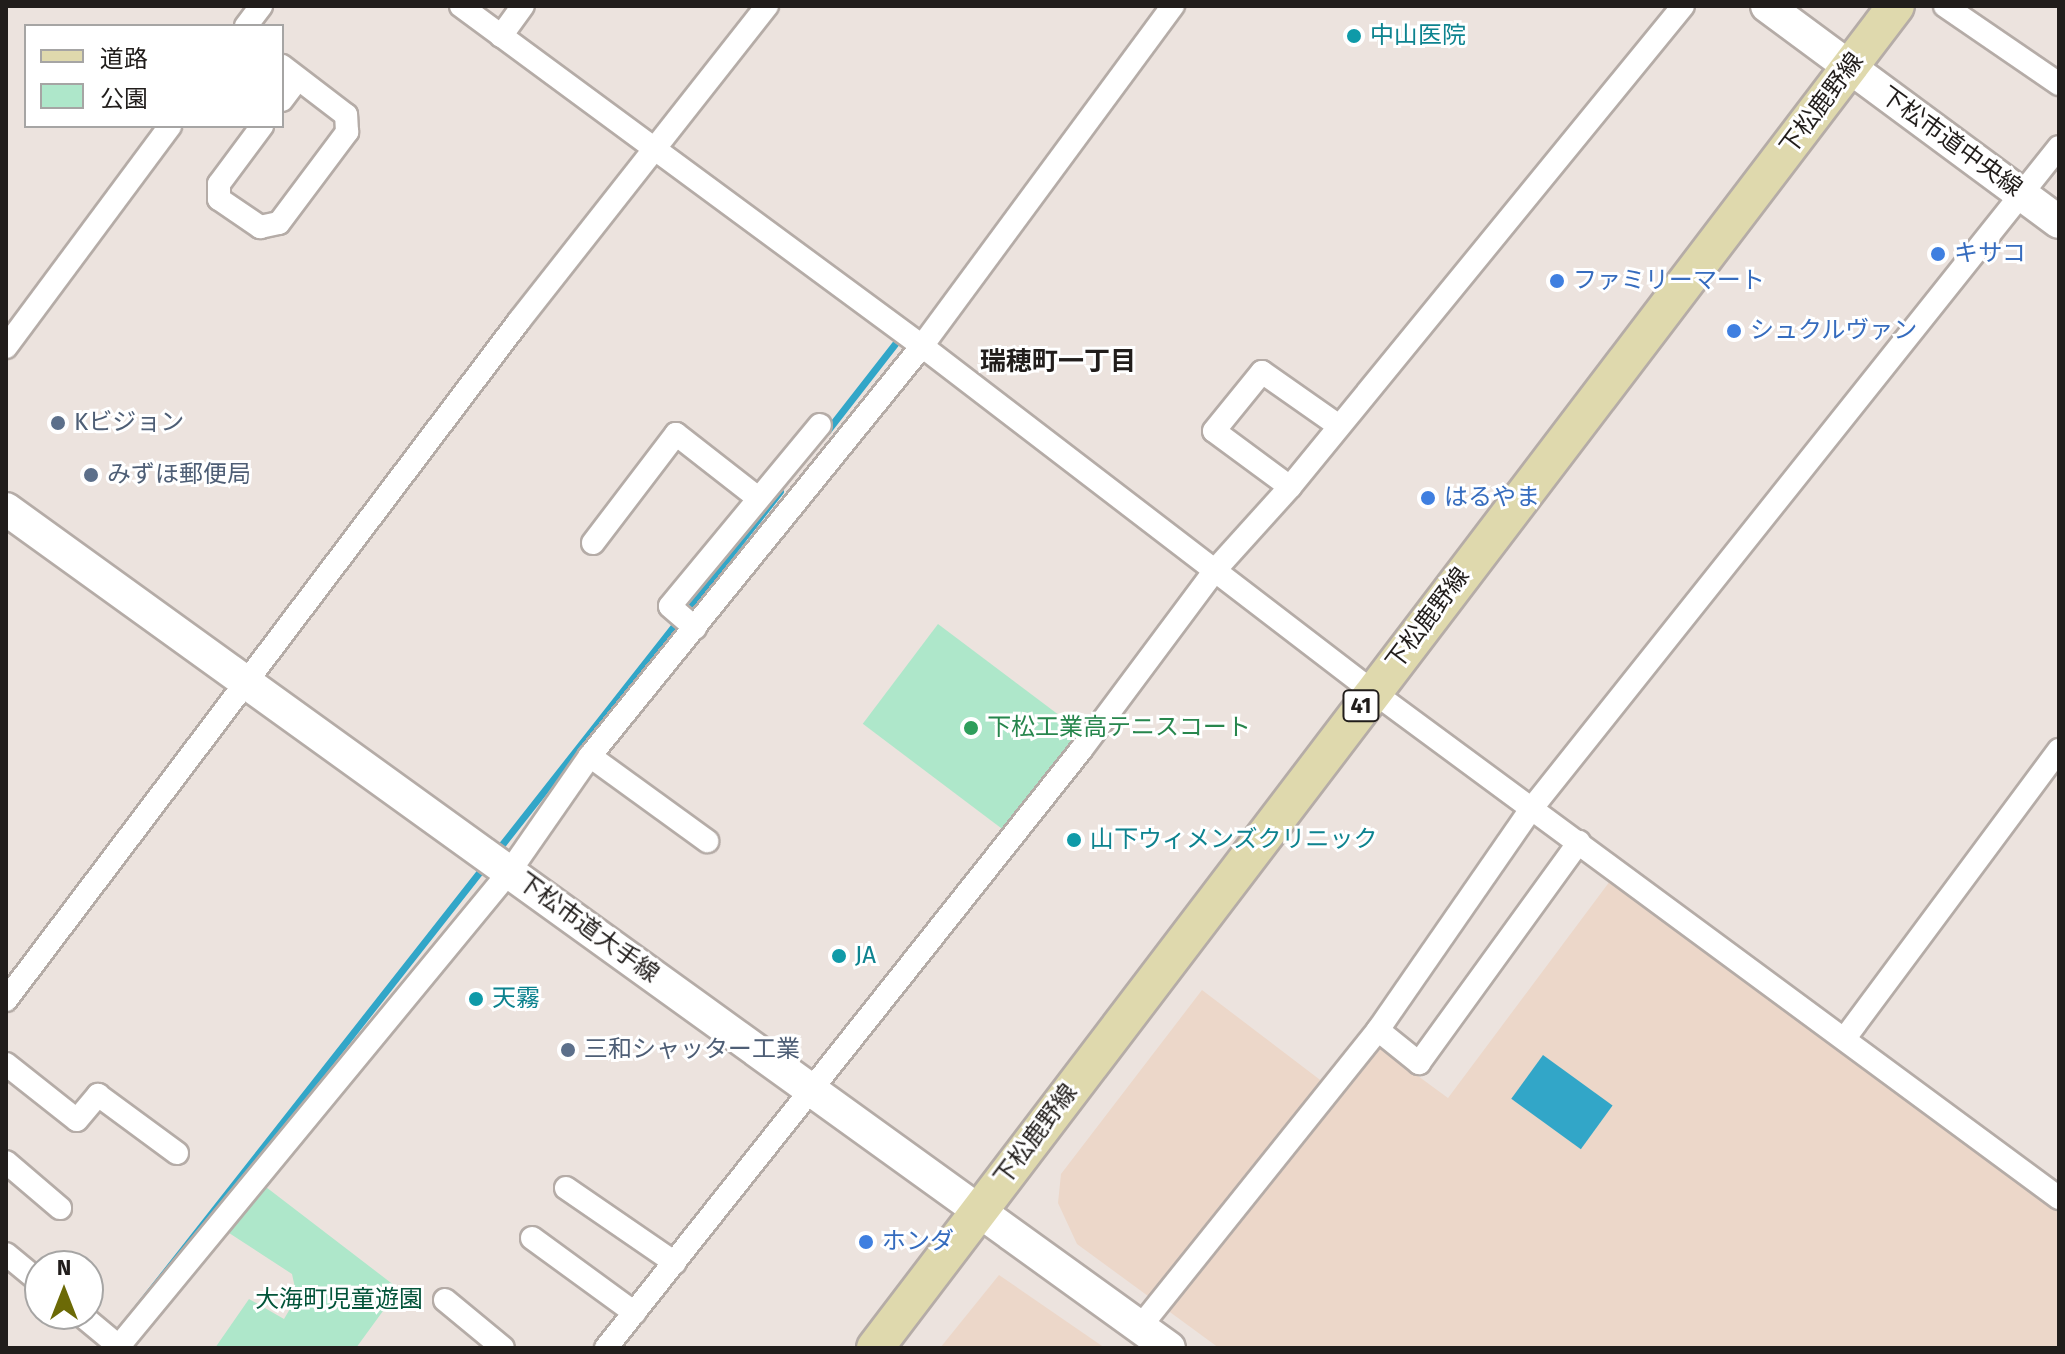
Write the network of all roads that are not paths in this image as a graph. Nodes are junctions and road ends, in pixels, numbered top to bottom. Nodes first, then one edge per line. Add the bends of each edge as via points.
1 (261, 6) edge
2 (461, 6) edge
3 (523, 6) edge
4 (767, 6) edge
5 (1173, 6) edge
6 (1683, 6) edge
7 (1767, 6) edge
8 (1896, 6) edge
9 (1945, 6) edge
10 (248, 24) edge
11 (501, 36) junction
12 (1850, 67) junction
13 (290, 72) edge
14 (2059, 84) edge
15 (284, 93) edge
16 (169, 128) edge
17 (261, 128) edge
18 (653, 147) junction
19 (2059, 147) edge
20 (2023, 195) junction
21 (2059, 222) edge
22 (922, 346) junction
23 (6, 347) edge
24 (820, 425) dead end
25 (1339, 426) junction
26 (1290, 487) junction
27 (758, 498) junction
28 (6, 509) edge
29 (593, 543) dead end
30 (1216, 569) junction
31 (695, 628) junction
32 (244, 683) junction
33 (1372, 691) junction
34 (2059, 750) edge
35 (590, 756) junction
36 (1532, 808) junction
37 (707, 841) dead end
38 (1579, 842) junction
39 (510, 871) junction
40 (6, 1000) edge
41 (1378, 1030) junction
42 (1845, 1038) junction
43 (6, 1064) edge
44 (811, 1087) junction
45 (177, 1153) dead end
46 (6, 1162) edge
47 (566, 1188) dead end
48 (2059, 1198) edge
49 (60, 1208) dead end
50 (977, 1211) junction
51 (532, 1238) dead end
52 (6, 1254) edge
53 (675, 1263) junction
54 (24, 1269) edge
55 (445, 1300) dead end
56 (635, 1313) junction
57 (1140, 1327) junction
58 (99, 1330) edge
59 (120, 1347) edge
60 (503, 1348) edge
61 (606, 1348) edge
62 (875, 1348) edge
63 (1169, 1348) edge

1 - 10 street
2 - 11 street
3 - 11 street
4 - 18 street
5 - 22 street
6 - 25 street
7 - 12 street, 下松市道中央線
8 - 12 main road, 下松鹿野線 / 41
9 - 14 street
11 - 18 street
12 - 20 street, 下松市道中央線
12 - 33 main road, 下松鹿野線 / 41
13 - 15 street
13 - 17 street via 346,115 347,132 279,223 260,227 219,199 219,184
16 - 23 street
18 - 22 street
18 - 32 street
19 - 20 street
20 - 21 street, 下松市道中央線
20 - 36 street
22 - 30 street
22 - 31 street
24 - 27 street
25 - 26 street
25 - 26 street via 1262,372 1214,431
26 - 30 street
27 - 29 street via 676,434
27 - 31 street via 670,606
28 - 32 street, 下松市道大手線
30 - 33 street
30 - 44 street via 1081,750
31 - 35 street
32 - 39 street, 下松市道大手線
32 - 40 street
33 - 36 street
33 - 50 main road, 下松鹿野線 / 41
34 - 42 street
35 - 37 street
35 - 39 street
36 - 38 street
36 - 41 street
38 - 41 street via 1419,1063
38 - 42 street
39 - 44 street, 下松市道大手線
39 - 59 street
41 - 57 street
42 - 48 street
43 - 45 street via 77,1120 98,1095
44 - 50 street, 下松市道大手線
44 - 53 street
46 - 49 street
47 - 53 street
50 - 57 street, 下松市道大手線
50 - 62 main road, 下松鹿野線 / 41
51 - 56 street
52 - 54 street
53 - 56 street
55 - 60 street
56 - 61 street
57 - 63 street, 下松市道大手線
58 - 59 street

